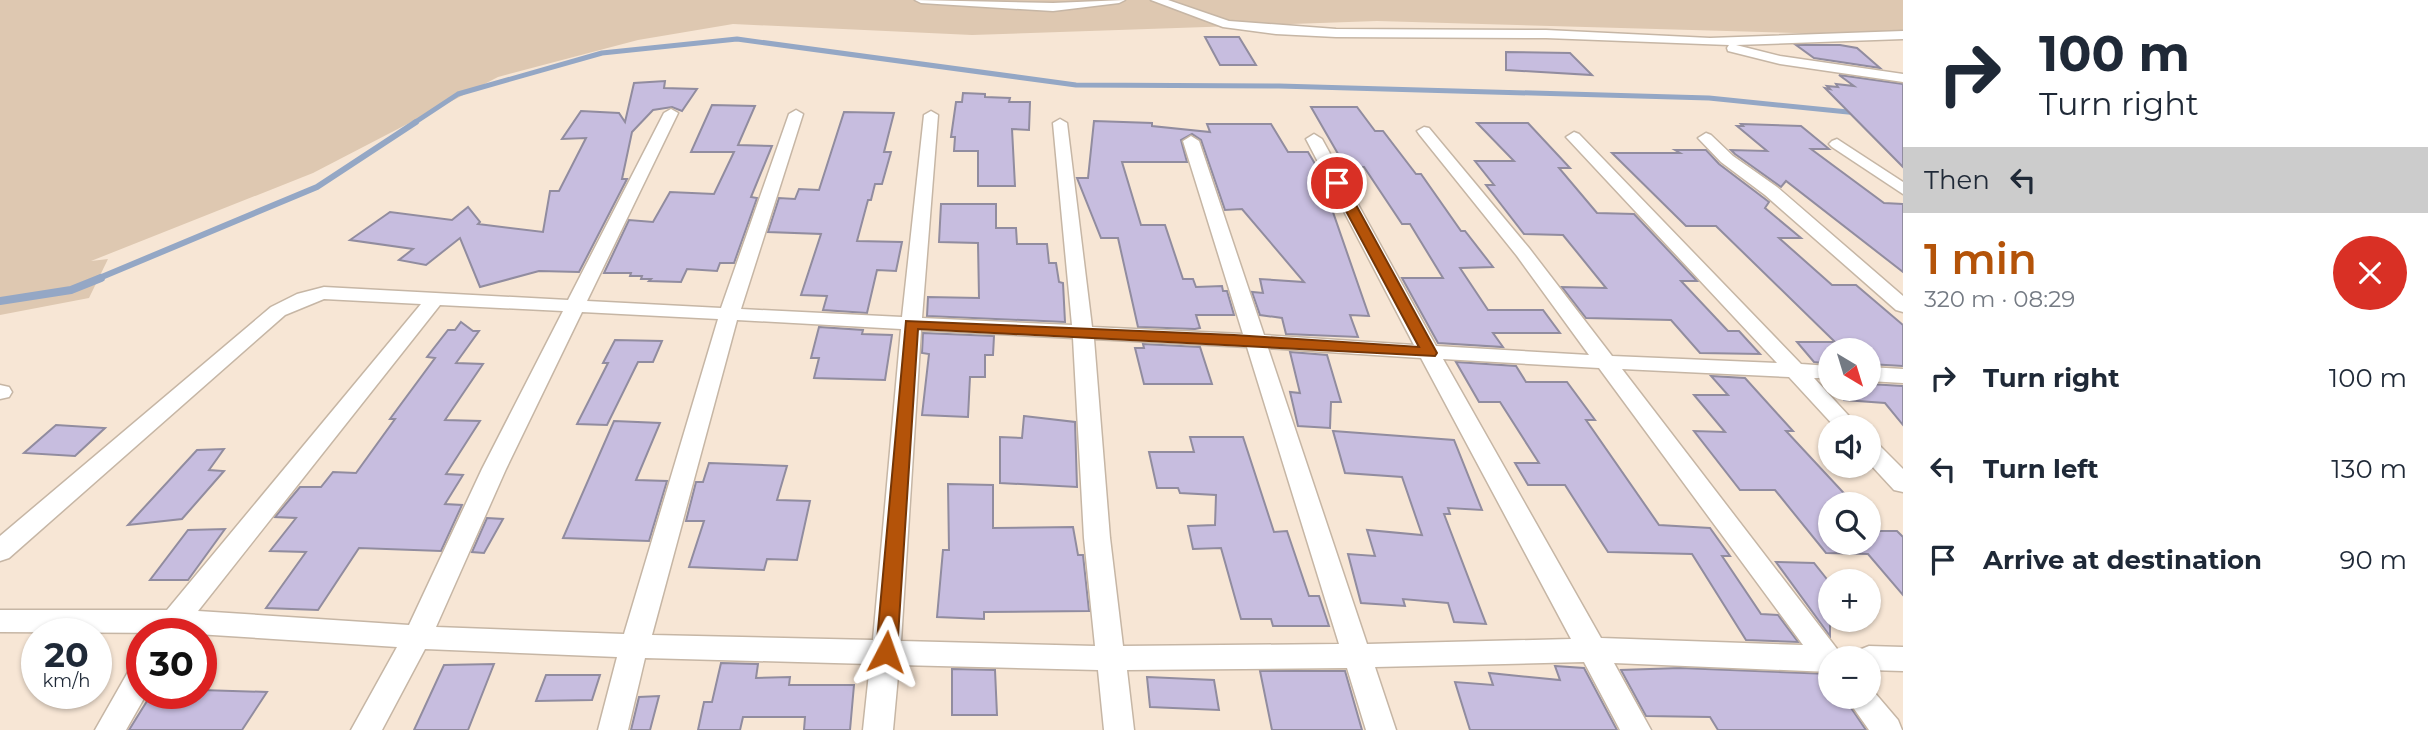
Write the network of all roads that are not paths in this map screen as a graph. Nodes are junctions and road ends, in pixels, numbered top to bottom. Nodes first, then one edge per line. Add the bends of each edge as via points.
1 (921, 0) edge
2 (1119, 0) edge
3 (1157, 0) edge
4 (1903, 35) edge
5 (1710, 42) junction
6 (1903, 78) edge
7 (671, 113) dead end
8 (796, 114) dead end
9 (931, 115) dead end
10 (1060, 123) dead end
11 (1424, 131) dead end
12 (1574, 137) dead end
13 (1706, 138) dead end
14 (1314, 139) dead end
15 (1191, 141) dead end
16 (1838, 144) dead end
17 (1903, 189) edge
18 (434, 300) junction
19 (1903, 306) edge
20 (575, 307) junction
21 (729, 314) junction
22 (911, 324) junction
23 (1083, 333) junction
24 (1256, 341) junction
25 (1429, 353) junction
26 (1606, 360) junction
27 (1792, 369) junction
28 (1818, 371) edge
29 (1881, 375) edge
30 (1903, 376) edge
31 (1836, 415) edge
32 (1881, 461) edge
33 (1903, 484) edge
34 (0, 551) edge
35 (176, 618) edge
36 (0, 621) edge
37 (126, 625) edge
38 (217, 629) edge
39 (418, 636) junction
40 (1820, 646) edge
41 (634, 647) junction
42 (1592, 650) junction
43 (886, 652) junction
44 (1356, 656) junction
45 (1110, 658) junction
46 (1881, 658) edge
47 (1818, 659) edge
48 (1903, 659) edge
49 (126, 702) edge
50 (1870, 709) edge
51 (110, 730) edge
52 (366, 730) edge
53 (613, 730) edge
54 (878, 730) edge
55 (1119, 730) edge
56 (1381, 730) edge
57 (1636, 730) edge
58 (1887, 730) edge

1 - 2 street via 1053,7
3 - 5 street via 1227,24 1276,30
4 - 5 street
5 - 6 street via 1780,60
7 - 20 street
8 - 21 street
9 - 22 street
10 - 23 street
11 - 26 street
12 - 27 street
13 - 19 street
14 - 25 street
15 - 24 street
16 - 17 street
18 - 20 street
18 - 34 street via 324,293 278,311
18 - 35 street
20 - 21 street
20 - 39 street
21 - 22 street
21 - 41 street
22 - 23 street
22 - 43 street
23 - 24 street
23 - 45 street
24 - 25 street
24 - 44 street
25 - 26 street
25 - 42 street
26 - 27 street
26 - 40 street
27 - 28 street
27 - 31 street
29 - 30 street
32 - 33 street
36 - 37 street
38 - 39 street
39 - 41 street
39 - 52 street
41 - 43 street
41 - 53 street
42 - 44 street
42 - 47 street
42 - 57 street
43 - 45 street
43 - 54 street
44 - 45 street
44 - 56 street
45 - 55 street
46 - 48 street
49 - 51 street
50 - 58 street

